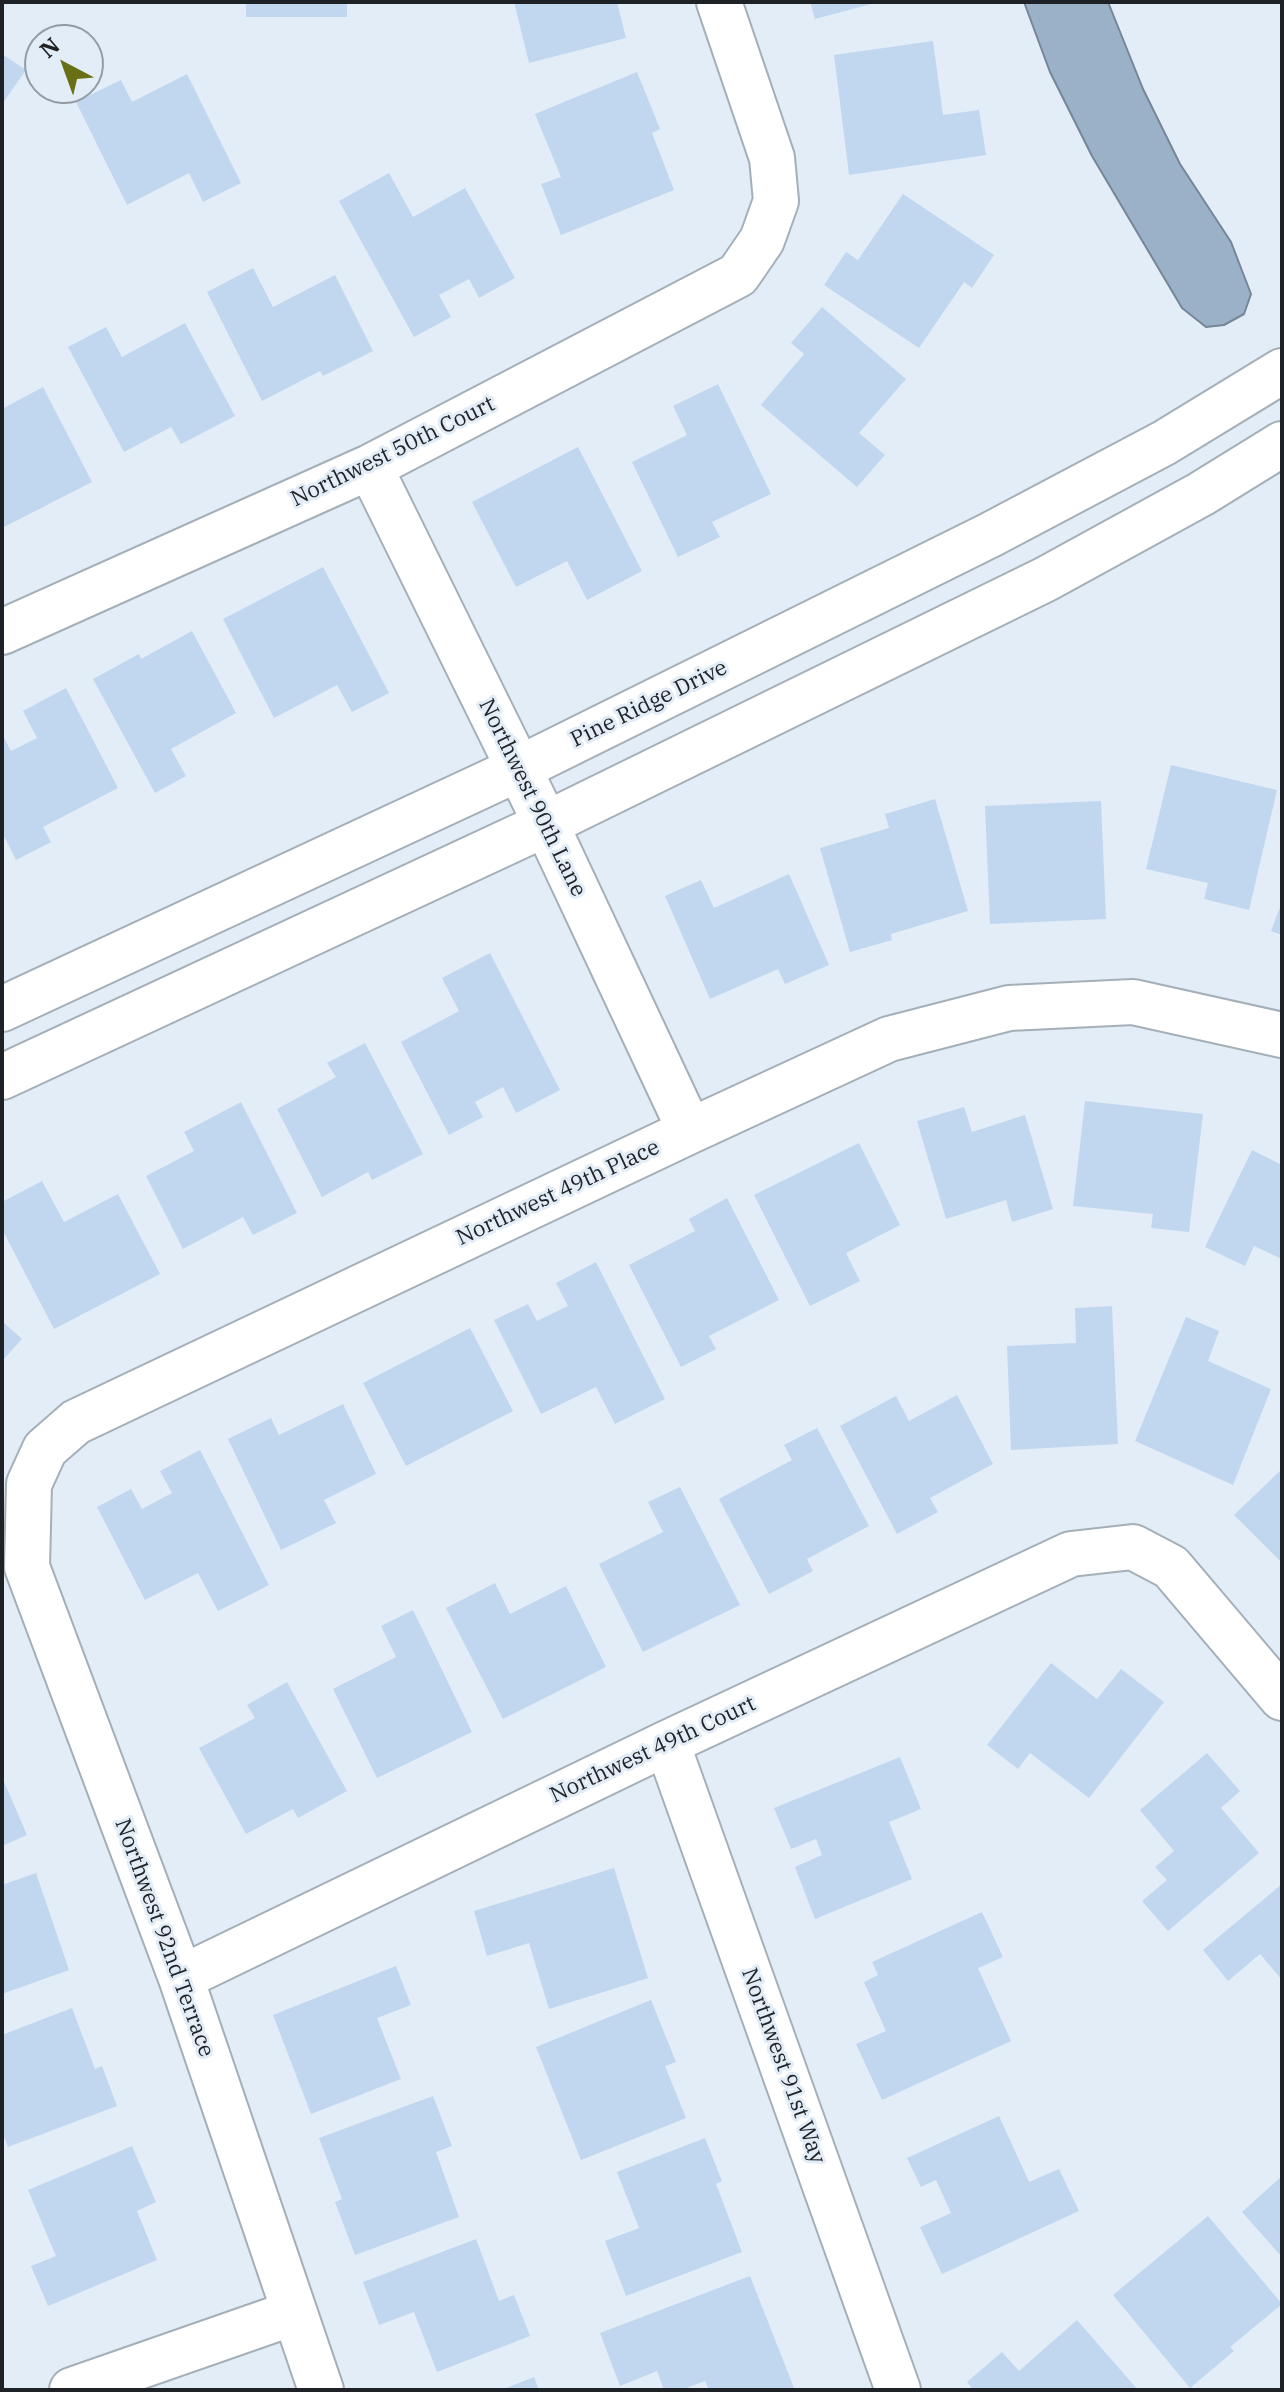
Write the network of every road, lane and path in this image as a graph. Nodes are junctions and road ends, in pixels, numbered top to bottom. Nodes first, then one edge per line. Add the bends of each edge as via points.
1 (719, 2) edge
2 (1282, 371) edge
3 (1282, 444) edge
4 (370, 467) junction
5 (2, 632) edge
6 (518, 769) junction
7 (546, 824) junction
8 (2, 1009) edge
9 (1282, 1035) edge
10 (2, 1077) edge
11 (690, 1131) junction
12 (29, 1484) joint
13 (1282, 1698) edge
14 (667, 1743) junction
15 (181, 1978) junction
16 (293, 2313) junction
17 (72, 2390) edge
18 (321, 2390) edge
19 (898, 2390) edge

1 - 4 street, Northwest 50th Court via 772,158 776,201 762,240 738,275
2 - 6 street, Pine Ridge Drive via 1164,443 990,535
3 - 7 street via 1046,579
4 - 5 street, Northwest 50th Court
4 - 6 street, Northwest 90th Lane
6 - 7 street, Northwest 90th Lane
6 - 8 street, Pine Ridge Drive
7 - 10 street
7 - 11 street, Northwest 90th Lane
9 - 11 street, Northwest 49th Place via 1133,1002 1009,1008 889,1039
11 - 12 street, Northwest 49th Place via 76,1422 45,1449
12 - 15 street, Northwest 92nd Terrace via 27,1567
13 - 14 street, Northwest 49th Court via 1171,1567 1133,1547 1071,1554
14 - 15 street, Northwest 49th Court
14 - 19 street, Northwest 91st Way
15 - 16 street, Northwest 92nd Terrace
16 - 17 street
16 - 18 street, Northwest 92nd Terrace

